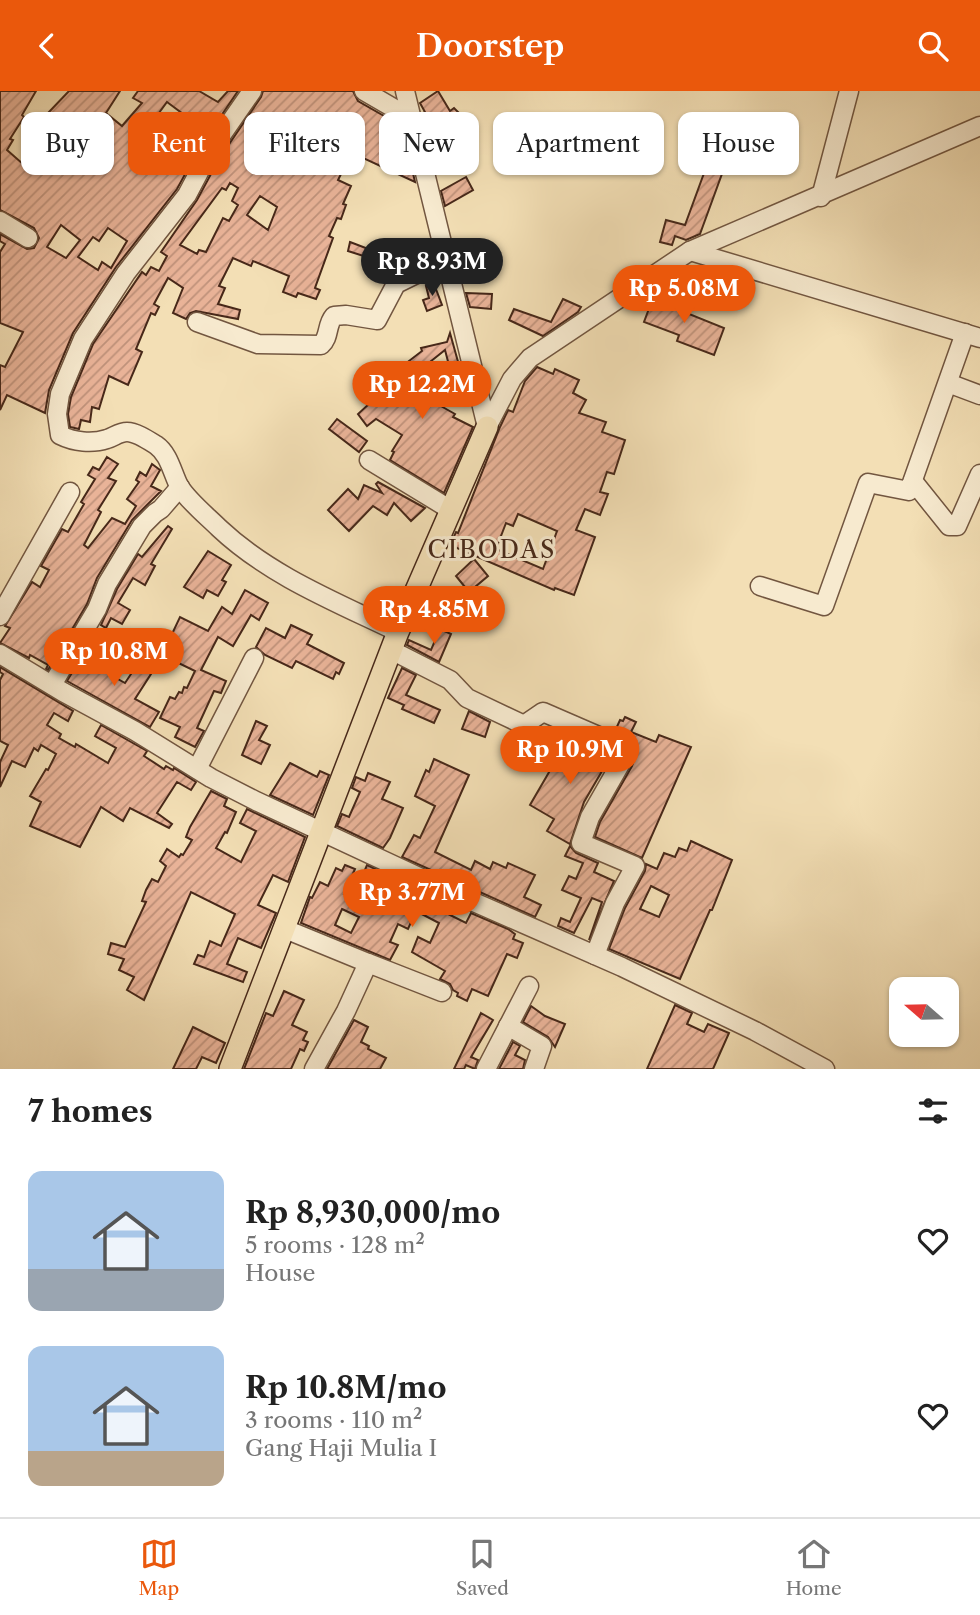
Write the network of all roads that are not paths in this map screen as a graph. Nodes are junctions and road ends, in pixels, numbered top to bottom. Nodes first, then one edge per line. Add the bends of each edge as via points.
1 (252, 91) edge
2 (364, 91) edge
3 (405, 91) edge
4 (849, 91) edge
5 (400, 112) edge
6 (412, 112) edge
7 (980, 126) edge
8 (426, 175) edge
9 (821, 197) junction
10 (3, 231) edge
11 (28, 238) dead end
12 (690, 251) junction
13 (445, 260) junction
14 (197, 322) dead end
15 (973, 336) edge
16 (952, 384) junction
17 (980, 395) edge
18 (487, 427) junction
19 (369, 460) dead end
20 (980, 474) edge
21 (913, 481) junction
22 (180, 487) junction
23 (70, 492) dead end
24 (451, 510) junction
25 (760, 586) dead end
26 (0, 617) edge
27 (394, 641) junction
28 (0, 653) edge
29 (254, 658) dead end
30 (52, 685) junction
31 (197, 769) junction
32 (322, 834) junction
33 (285, 929) junction
34 (595, 955) junction
35 (368, 963) junction
36 (529, 986) dead end
37 (442, 992) dead end
38 (508, 1026) junction
39 (316, 1068) edge
40 (230, 1069) edge
41 (486, 1069) edge
42 (534, 1069) edge
43 (824, 1069) edge

1 - 22 street via 209,153 187,195 94,321 60,394 60,435 91,442 135,434 165,455
2 - 5 street
3 - 6 street
4 - 9 street
7 - 9 street
8 - 13 street
9 - 12 street
10 - 11 street
12 - 15 street
12 - 18 street via 530,358 512,379
13 - 14 street via 396,284 377,320 334,316 321,345 258,344
13 - 18 street
15 - 16 street
16 - 17 street
16 - 21 street
18 - 24 main road
19 - 24 street
20 - 21 street via 957,526 949,526
21 - 25 street via 909,491 868,483 824,606
22 - 27 street via 251,556
22 - 30 street via 142,526
23 - 26 street
24 - 27 main road
27 - 32 main road
27 - 34 street via 450,680 467,698 524,725 543,712 626,748 581,843 635,866
28 - 30 street
29 - 31 street
30 - 31 street
31 - 32 street
32 - 33 main road
32 - 34 street
33 - 35 street
33 - 40 main road
34 - 43 street
35 - 37 street
35 - 39 street
36 - 38 street
38 - 41 street
38 - 42 street via 542,1045

